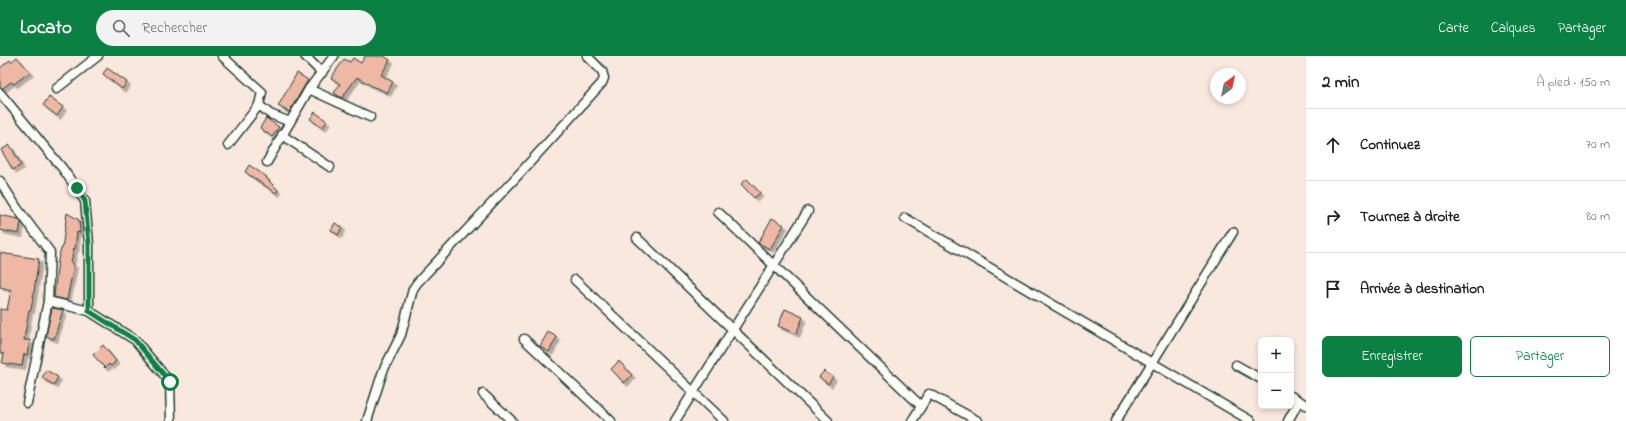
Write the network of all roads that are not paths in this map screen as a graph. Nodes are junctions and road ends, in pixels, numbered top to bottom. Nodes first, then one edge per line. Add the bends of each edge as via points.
1 (222, 56) edge
2 (305, 56) edge
3 (334, 56) edge
4 (587, 56) edge
5 (95, 57) edge
6 (322, 73) junction
7 (56, 89) dead end
8 (309, 89) junction
9 (0, 93) edge
10 (259, 104) junction
11 (370, 117) dead end
12 (290, 122) junction
13 (282, 135) junction
14 (228, 145) dead end
15 (267, 162) dead end
16 (330, 166) dead end
17 (0, 181) edge
18 (808, 211) dead end
19 (718, 212) dead end
20 (905, 218) dead end
21 (1233, 232) dead end
22 (637, 238) dead end
23 (774, 266) junction
24 (575, 280) dead end
25 (48, 302) junction
26 (89, 311) junction
27 (733, 330) junction
28 (524, 338) dead end
29 (1152, 363) junction
30 (1236, 365) dead end
31 (1258, 377) edge
32 (694, 392) junction
33 (483, 394) dead end
34 (1294, 398) edge
35 (27, 403) dead end
36 (1303, 403) edge
37 (921, 406) junction
38 (171, 421) edge
39 (367, 421) edge
40 (512, 421) edge
41 (611, 421) edge
42 (675, 421) edge
43 (724, 421) edge
44 (828, 421) edge
45 (912, 421) edge
46 (978, 421) edge
47 (1116, 421) edge
48 (1251, 421) edge
49 (1288, 421) edge

1 - 10 street via 262,92
2 - 6 street
3 - 6 street
4 - 39 street via 602,72 602,83 417,283 401,335 383,371
5 - 7 street
6 - 8 street
8 - 11 street
8 - 12 street
9 - 26 street via 63,169 85,201 89,244
10 - 12 street via 270,114
10 - 14 street
12 - 13 street
13 - 15 street
13 - 16 street
17 - 25 street via 50,252
18 - 23 street
19 - 23 street
20 - 29 street
21 - 29 street
22 - 27 street
23 - 27 street
23 - 37 street
24 - 32 street
25 - 26 street
25 - 35 street
26 - 38 street via 135,340 170,382
27 - 32 street
27 - 44 street
28 - 41 street
29 - 47 street
29 - 48 street
30 - 31 street
32 - 42 street
32 - 43 street
33 - 40 street
34 - 36 street
36 - 49 street
37 - 45 street
37 - 46 street via 929,394

